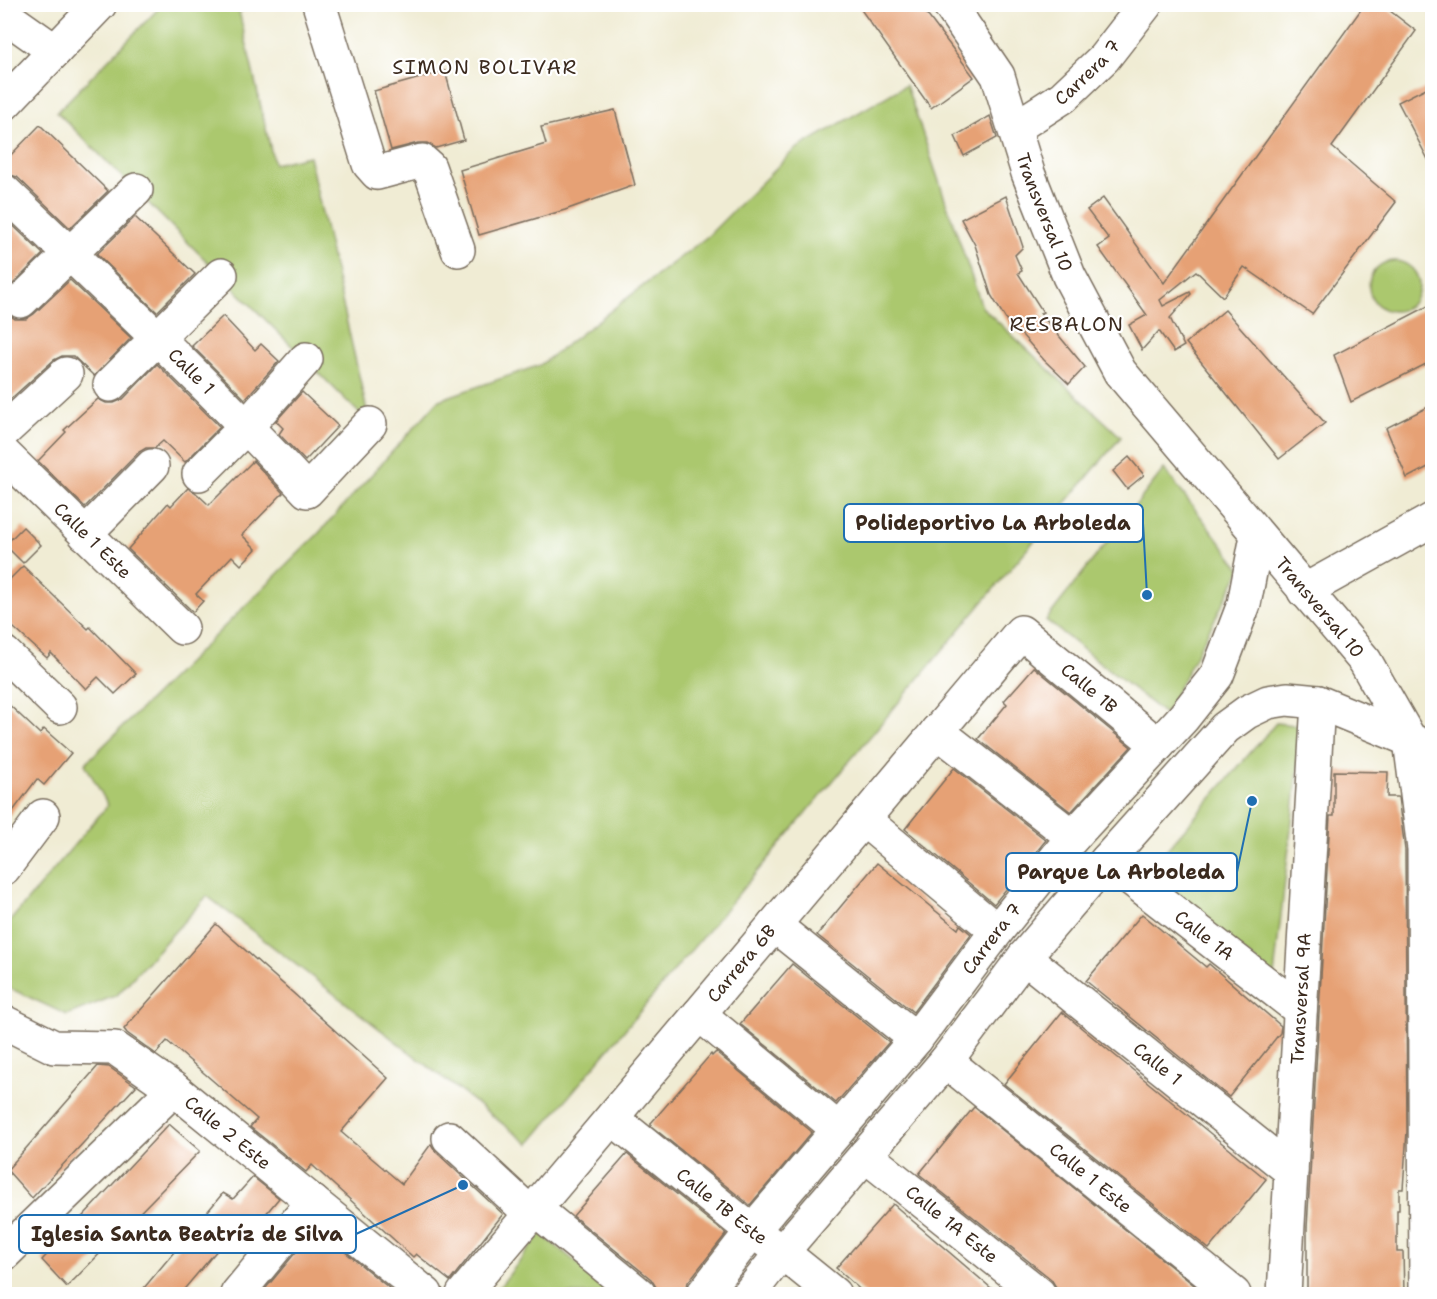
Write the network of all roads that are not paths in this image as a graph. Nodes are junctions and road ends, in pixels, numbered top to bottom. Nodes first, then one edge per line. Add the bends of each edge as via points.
1 (100, 4) edge
2 (319, 4) edge
3 (949, 4) edge
4 (1146, 4) edge
5 (4, 15) edge
6 (55, 51) junction
7 (4, 104) edge
8 (1015, 128) junction
9 (136, 190) dead end
10 (4, 191) edge
11 (458, 250) dead end
12 (70, 254) junction
13 (221, 275) dead end
14 (21, 301) dead end
15 (158, 337) junction
16 (306, 359) dead end
17 (66, 374) dead end
18 (110, 385) dead end
19 (370, 424) dead end
20 (247, 426) junction
21 (4, 431) edge
22 (4, 454) edge
23 (152, 466) dead end
24 (199, 474) dead end
25 (1432, 520) edge
26 (86, 534) junction
27 (1257, 536) junction
28 (1304, 591) junction
29 (182, 628) dead end
30 (1021, 632) joint
31 (4, 653) edge
32 (1318, 702) junction
33 (60, 707) dead end
34 (937, 731) junction
35 (1421, 744) edge
36 (1158, 745) junction
37 (43, 816) dead end
38 (863, 819) junction
39 (1073, 837) junction
40 (1107, 860) junction
41 (4, 868) edge
42 (774, 925) junction
43 (997, 931) junction
44 (1024, 957) junction
45 (1300, 1010) junction
46 (699, 1014) junction
47 (4, 1022) edge
48 (916, 1039) junction
49 (946, 1061) junction
50 (174, 1089) junction
51 (612, 1118) junction
52 (838, 1129) junction
53 (449, 1138) dead end
54 (866, 1155) junction
55 (1291, 1171) junction
56 (313, 1202) junction
57 (533, 1211) junction
58 (752, 1231) junction
59 (782, 1252) junction
60 (4, 1254) edge
61 (413, 1290) edge
62 (1220, 1290) edge
63 (237, 1294) edge
64 (463, 1294) edge
65 (639, 1294) edge
66 (703, 1294) edge
67 (749, 1294) edge
68 (834, 1294) edge
69 (1039, 1294) edge
70 (1284, 1294) edge
71 (1426, 1294) edge

1 - 6 street
2 - 11 street via 369,164 377,173 422,161 429,167
3 - 8 street, Transversal 10 via 998,76
4 - 8 street, Carrera 7 via 1096,66 1062,97
5 - 6 street
6 - 7 street
8 - 27 street, Transversal 10 via 1028,173 1069,276 1120,372
9 - 12 street
10 - 12 street, Calle 1
12 - 14 street
12 - 15 street, Calle 1
13 - 15 street
15 - 18 street
15 - 20 street, Calle 1
16 - 20 street
17 - 21 street
19 - 20 street, Calle 1 via 307,491
20 - 24 street
22 - 26 street, Calle 1 Este
23 - 26 street
25 - 28 street
26 - 29 street, Calle 1 Este
27 - 28 street, Transversal 10
27 - 36 street, Carrera 7 via 1244,604 1217,675
28 - 35 street, Transversal 10 via 1365,661
30 - 34 street, Carrera 6B
30 - 36 street, Calle 1B
31 - 33 street
32 - 35 street, Carrera 7
32 - 40 street, Carrera 7 via 1287,699 1268,702 1247,712 1226,729
32 - 45 street, Transversal 9A
34 - 38 street, Carrera 6B
34 - 39 street
35 - 71 street, Transversal 10
36 - 39 street, Carrera 7
37 - 41 street
38 - 42 street, Carrera 6B
38 - 43 street
39 - 43 street, Carrera 7
40 - 44 street, Carrera 7
40 - 45 street, Calle 1A
42 - 46 street, Carrera 6B
42 - 48 street
43 - 48 street, Carrera 7
44 - 49 street, Carrera 7
44 - 55 street, Calle 1
45 - 55 street, Transversal 9A
46 - 51 street, Carrera 6B
46 - 52 street
47 - 50 street, Calle 2 Este via 54,1047 115,1048
48 - 52 street, Carrera 7
49 - 54 street, Carrera 7
49 - 62 street, Calle 1 Este
50 - 56 street, Calle 2 Este
50 - 60 street
51 - 57 street, Carrera 6B
51 - 58 street, Calle 1B Este
52 - 58 street, Carrera 7
53 - 57 street
54 - 59 street, Carrera 7
54 - 69 street, Calle 1A Este
55 - 70 street, Transversal 9A
56 - 61 street, Calle 2 Este
56 - 63 street
57 - 64 street, Carrera 6B
57 - 65 street
58 - 59 street, Calle 1B Este
58 - 66 street, Carrera 7
59 - 67 street, Carrera 7
59 - 68 street, Calle 1B Este

